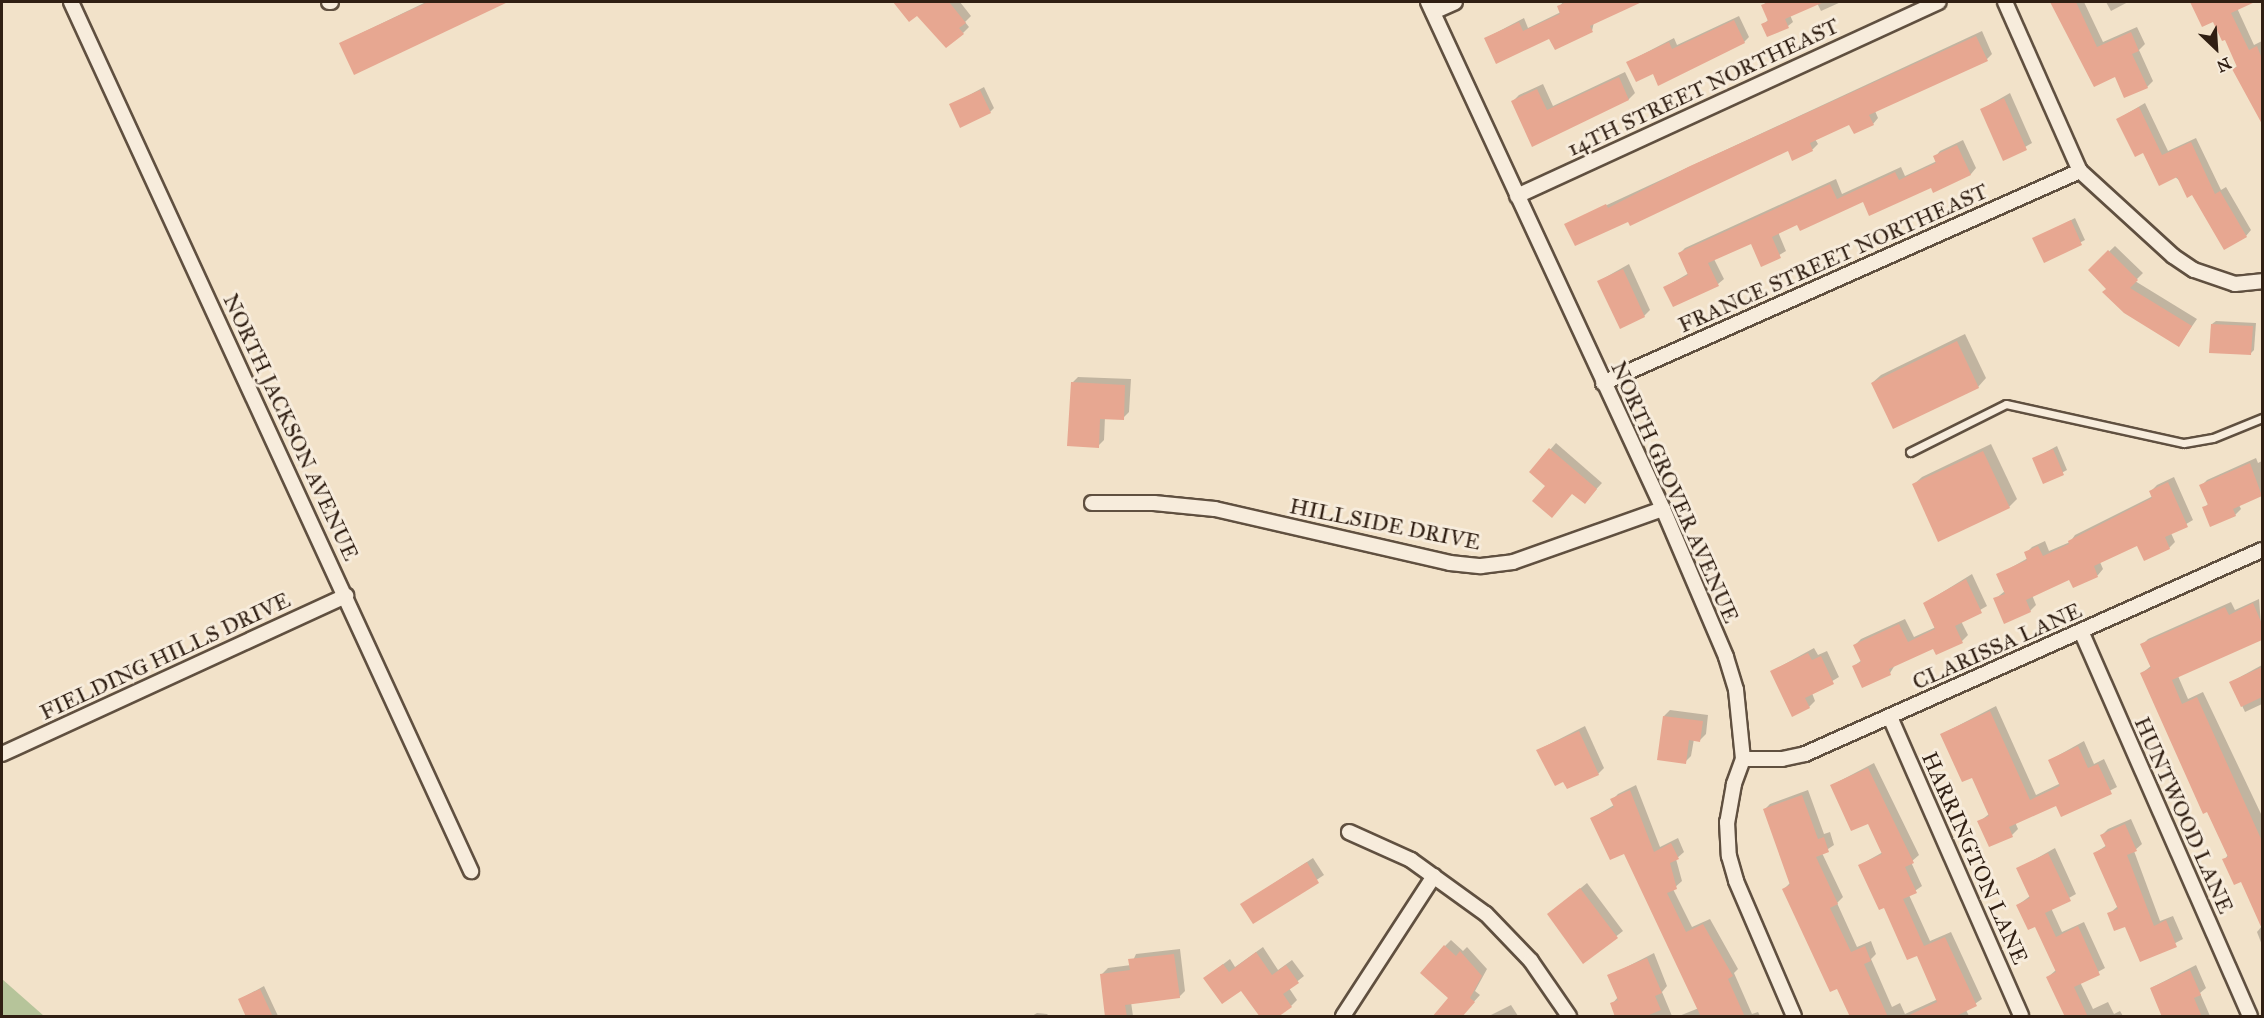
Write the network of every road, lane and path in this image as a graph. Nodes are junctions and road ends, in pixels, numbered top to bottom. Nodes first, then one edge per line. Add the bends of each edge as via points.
1 (71, 2) edge
2 (1455, 2) edge
3 (1940, 2) edge
4 (2006, 2) edge
5 (1430, 7) edge
6 (2080, 171) junction
7 (1518, 196) junction
8 (2262, 281) edge
9 (1603, 383) junction
10 (2262, 418) edge
11 (1910, 452) dead end
12 (1092, 503) dead end
13 (1663, 509) junction
14 (2262, 550) edge
15 (346, 596) junction
16 (2081, 631) junction
17 (1890, 717) junction
18 (2, 754) edge
19 (1743, 759) junction
20 (1349, 832) dead end
21 (471, 871) dead end
22 (1434, 876) junction
23 (1343, 1017) edge
24 (1569, 1017) edge
25 (1794, 1017) edge
26 (2022, 1017) edge
27 (2250, 1017) edge

1 - 15 street, NORTH JACKSON AVENUE
2 - 5 street
3 - 7 street, 14TH STREET NORTHEAST
4 - 6 street
5 - 7 street, NORTH GROVER AVENUE
6 - 8 street via 2173,256 2194,270 2235,284
6 - 9 street, FRANCE STREET NORTHEAST
7 - 9 street, NORTH GROVER AVENUE
9 - 13 street, NORTH GROVER AVENUE
10 - 11 lane via 2213,438 2184,443 2006,404
12 - 13 street, HILLSIDE DRIVE via 1154,503 1215,509 1450,563 1481,566 1513,562
13 - 19 street, NORTH GROVER AVENUE via 1726,657 1736,690
14 - 16 street, CLARISSA LANE
15 - 18 street, FIELDING HILLS DRIVE
15 - 21 street, NORTH JACKSON AVENUE
16 - 17 street, CLARISSA LANE
16 - 27 street, HUNTWOOD LANE
17 - 19 street, CLARISSA LANE via 1805,754
17 - 26 street, HARRINGTON LANE
19 - 25 street, NORTH GROVER AVENUE via 1727,822 1729,856
20 - 22 street via 1411,860
22 - 23 street
22 - 24 street via 1458,891 1512,939 1532,960

